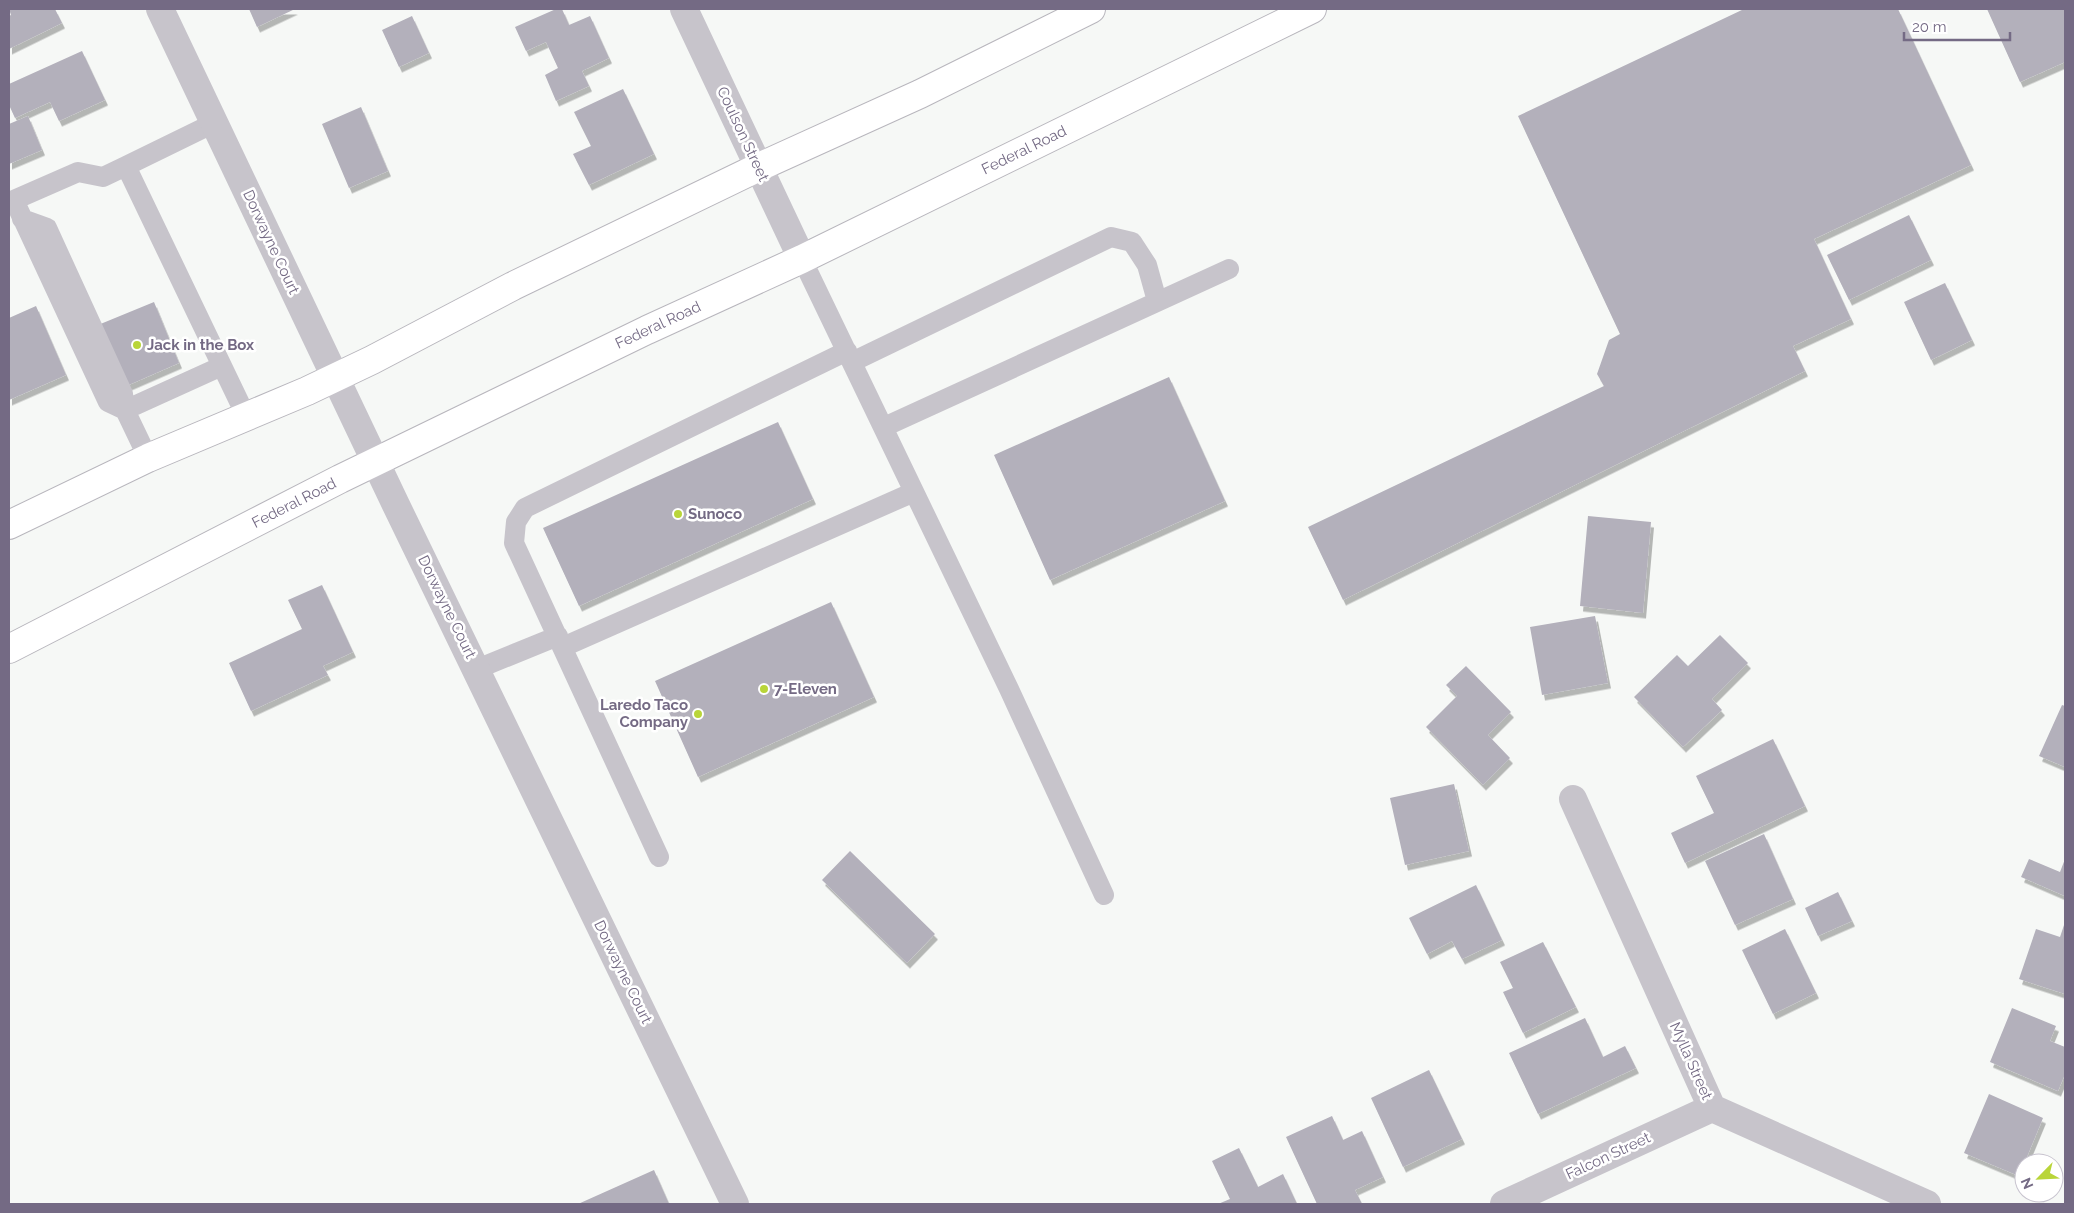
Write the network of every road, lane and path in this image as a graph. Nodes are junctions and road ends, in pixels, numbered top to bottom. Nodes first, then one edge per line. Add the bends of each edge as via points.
1 (160, 9) edge
2 (684, 9) edge
3 (1092, 9) edge
4 (1312, 9) edge
5 (214, 123) junction
6 (126, 166) junction
7 (759, 167) junction
8 (802, 259) junction
9 (1229, 269) dead end
10 (1157, 301) junction
11 (849, 357) junction
12 (222, 366) junction
13 (335, 378) junction
14 (125, 410) junction
15 (246, 416) junction
16 (884, 427) junction
17 (148, 458) junction
18 (376, 462) junction
19 (914, 492) junction
20 (9, 525) edge
21 (561, 641) junction
22 (9, 649) edge
23 (477, 669) junction
24 (1573, 799) dead end
25 (659, 857) dead end
26 (1104, 895) dead end
27 (1712, 1108) junction
28 (735, 1204) edge
29 (1504, 1204) edge
30 (1928, 1204) edge

1 - 5 street, Dorwayne Court
2 - 7 street, Coulson Street
3 - 7 main road via 920,94
4 - 8 main road, Federal Road
5 - 6 lane
5 - 13 street, Dorwayne Court
6 - 12 lane
6 - 14 lane via 103,177 78,172 14,200 108,402
7 - 8 street, Coulson Street
7 - 13 main road via 513,286
8 - 11 lane
8 - 18 main road, Federal Road via 647,330
9 - 10 lane
10 - 11 lane via 1147,265 1132,242 1111,238
10 - 16 lane
11 - 16 lane
11 - 21 lane via 525,508 516,522 514,543
12 - 14 lane
12 - 15 lane
13 - 15 main road
13 - 18 street, Dorwayne Court
14 - 17 lane
15 - 17 main road
16 - 19 lane
17 - 20 main road
18 - 22 main road, Federal Road
18 - 23 street, Dorwayne Court
19 - 21 lane
19 - 26 lane
21 - 23 lane
21 - 25 lane
23 - 28 street, Dorwayne Court
24 - 27 street, Mylla Street
27 - 29 street, Falcon Street
27 - 30 street, Mylla Street

